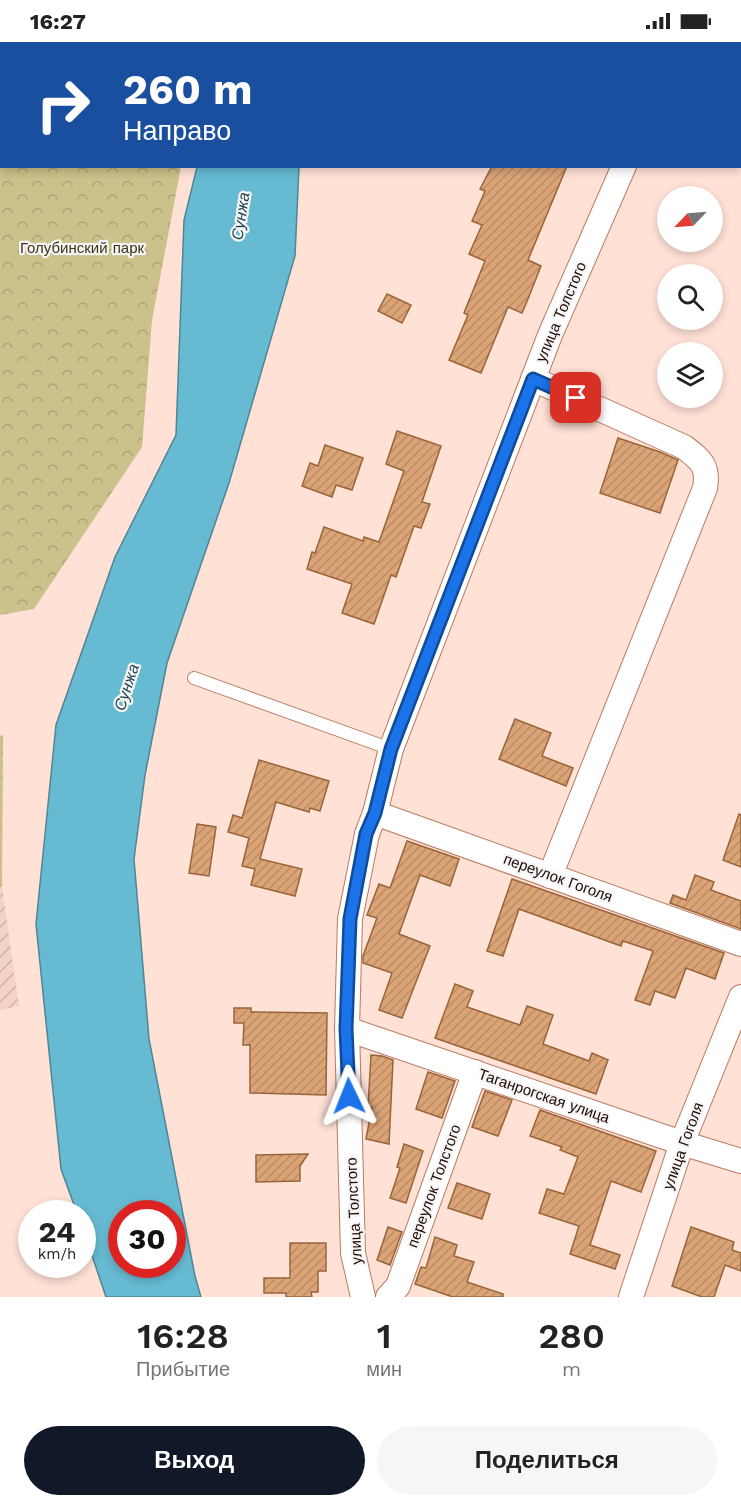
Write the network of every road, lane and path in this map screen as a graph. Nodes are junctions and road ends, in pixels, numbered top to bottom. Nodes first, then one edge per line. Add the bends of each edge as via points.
1 (623, 168) edge
2 (533, 379) junction
3 (194, 678) dead end
4 (391, 749) junction
5 (375, 813) junction
6 (550, 876) junction
7 (741, 944) edge
8 (741, 997) edge
9 (346, 1029) junction
10 (475, 1072) junction
11 (682, 1143) junction
12 (741, 1161) edge
13 (363, 1297) edge
14 (388, 1297) edge
15 (632, 1297) edge

1 - 2 street, улица Толстого
2 - 4 street, улица Толстого
2 - 6 street via 684,447 700,459 707,475
3 - 4 lane
4 - 5 street, улица Толстого
5 - 6 street, переулок Гоголя
5 - 9 street, улица Толстого via 366,834 350,919
6 - 7 street, переулок Гоголя
8 - 11 street, улица Гоголя
9 - 10 street, Таганрогская улица
9 - 13 street, улица Толстого via 353,1253
10 - 11 street, Таганрогская улица
10 - 14 street, переулок Толстого via 398,1286
11 - 12 street, Таганрогская улица
11 - 15 street, улица Гоголя

